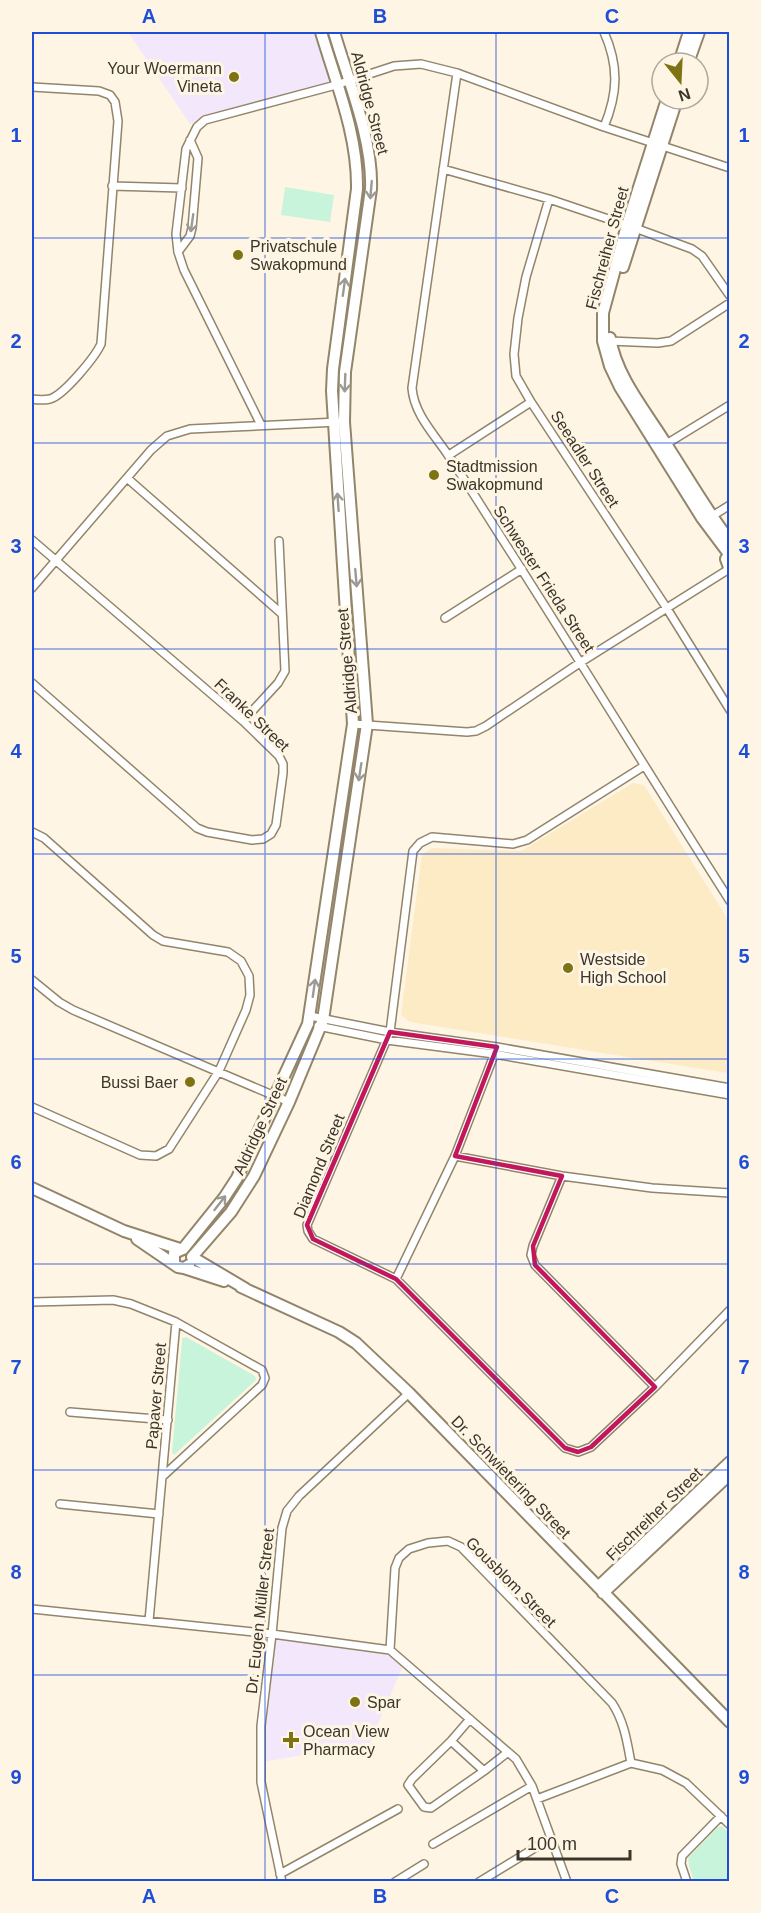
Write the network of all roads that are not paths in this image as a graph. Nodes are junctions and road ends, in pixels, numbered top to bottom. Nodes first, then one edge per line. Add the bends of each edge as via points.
1 (321, 32) edge
2 (334, 32) edge
3 (604, 32) edge
4 (689, 32) edge
5 (699, 32) edge
6 (683, 51) edge
7 (692, 51) edge
8 (457, 73) junction
9 (349, 81) junction
10 (336, 85) junction
11 (32, 87) edge
12 (664, 111) edge
13 (672, 111) edge
14 (604, 127) junction
15 (190, 140) junction
16 (657, 145) junction
17 (729, 168) edge
18 (442, 169) junction
19 (112, 186) junction
20 (182, 188) junction
21 (549, 199) junction
22 (631, 227) junction
23 (178, 252) junction
24 (729, 296) edge
25 (729, 303) edge
26 (339, 327) junction
27 (351, 328) junction
28 (607, 341) junction
29 (32, 399) edge
30 (531, 402) junction
31 (729, 405) edge
32 (338, 422) junction
33 (261, 425) junction
34 (663, 447) junction
35 (449, 455) junction
36 (128, 478) junction
37 (729, 505) edge
38 (708, 519) junction
39 (32, 540) edge
40 (279, 541) dead end
41 (729, 541) edge
42 (729, 553) edge
43 (56, 560) junction
44 (522, 569) junction
45 (729, 569) edge
46 (32, 588) edge
47 (666, 607) junction
48 (282, 614) junction
49 (445, 618) dead end
50 (581, 662) junction
51 (32, 683) edge
52 (729, 710) edge
53 (243, 721) junction
54 (353, 724) junction
55 (368, 724) junction
56 (644, 766) junction
57 (32, 831) edge
58 (729, 901) edge
59 (32, 980) edge
60 (309, 1020) junction
61 (322, 1023) junction
62 (388, 1036) junction
63 (495, 1051) junction
64 (219, 1071) junction
65 (729, 1088) edge
66 (729, 1095) edge
67 (275, 1096) junction
68 (289, 1102) junction
69 (32, 1107) edge
70 (454, 1156) junction
71 (562, 1176) junction
72 (32, 1188) edge
73 (729, 1193) edge
74 (124, 1231) junction
75 (185, 1252) junction
76 (174, 1263) junction
77 (184, 1268) junction
78 (396, 1279) junction
79 (246, 1289) junction
80 (32, 1302) edge
81 (729, 1310) edge
82 (176, 1322) junction
83 (655, 1387) junction
84 (409, 1394) junction
85 (70, 1412) dead end
86 (168, 1420) junction
87 (729, 1462) edge
88 (729, 1474) edge
89 (162, 1477) junction
90 (60, 1504) dead end
91 (159, 1514) junction
92 (601, 1590) junction
93 (32, 1609) edge
94 (149, 1621) junction
95 (272, 1634) junction
96 (390, 1650) junction
97 (470, 1719) junction
98 (729, 1722) edge
99 (451, 1741) junction
100 (508, 1752) junction
101 (631, 1763) junction
102 (484, 1771) junction
103 (532, 1786) junction
104 (537, 1799) junction
105 (398, 1809) dead end
106 (721, 1816) junction
107 (729, 1825) edge
108 (551, 1838) junction
109 (432, 1844) dead end
110 (424, 1864) dead end
111 (281, 1878) edge
112 (395, 1881) edge
113 (479, 1881) edge
114 (567, 1881) edge
115 (687, 1881) edge

1 - 10 street, Aldridge Street
2 - 9 street, Aldridge Street
3 - 14 street via 616,77 612,108
4 - 6 street
5 - 7 street
8 - 9 street via 409,64
8 - 14 street
8 - 18 street, Schwester Frieda Street
9 - 10 street
9 -> 27 street, Aldridge Street via 372,172
10 - 15 street via 205,120
26 -> 10 street, Aldridge Street via 357,169
11 - 19 street via 99,91 114,99 118,121
12 - 16 street, Fischreiher Street
13 - 16 street, Fischreiher Street
14 - 16 street
15 - 20 street
15 -> 23 street via 198,158 192,228
16 - 17 street
16 - 22 street, Fischreiher Street
18 - 21 street
18 - 35 street, Schwester Frieda Street via 412,398
19 - 20 street
19 - 29 street via 101,344 60,394 51,399
20 - 23 street via 176,234
21 - 22 street
21 - 30 street, Seeadler Street via 526,277 514,354 516,376
22 - 24 street via 702,256
22 - 28 street, Fischreiher Street
23 - 33 street
25 - 28 street via 671,341
26 - 27 street
26 - 32 street, Aldridge Street via 333,369
27 -> 32 street, Aldridge Street
28 - 34 street, Fischreiher Street
30 - 35 street
30 - 47 street, Seeadler Street
31 - 34 street
32 - 33 street
54 -> 32 street, Aldridge Street
32 -> 55 street, Aldridge Street
33 - 36 street via 177,432 158,443
34 - 38 street, Fischreiher Street
35 - 44 street, Schwester Frieda Street
36 - 43 street
36 - 48 street
37 - 38 street
38 - 41 street, Fischreiher Street
38 - 42 street, Fischreiher Street
39 - 43 street, Franke Street
40 - 48 street
42 - 45 street
43 - 46 street
43 - 53 street, Franke Street
44 - 49 street
44 - 50 street, Schwester Frieda Street
45 - 47 street
47 - 50 street
47 - 52 street, Seeadler Street
48 - 53 street via 285,670 279,683
50 - 55 street via 476,731
50 - 56 street, Schwester Frieda Street
51 - 53 street, Franke Street via 197,828 263,839 276,825 283,764
54 - 55 street
60 -> 54 street, Aldridge Street
55 -> 61 street, Aldridge Street
56 - 58 street, Schwester Frieda Street
56 - 62 street, Diamond Street via 527,840 513,844 432,837 420,843 413,851
57 - 64 street via 153,935 163,941 228,952 241,961 249,976 250,995
59 - 64 street via 73,1010
60 - 61 street
60 - 67 street, Aldridge Street
61 - 62 street
61 - 68 street, Aldridge Street
62 - 63 street
62 - 78 street, Diamond Street via 307,1225 313,1239
63 - 65 street
63 - 66 street
63 - 70 street
64 - 67 street
64 - 69 street via 169,1149 156,1156 140,1155
67 - 68 street
75 -> 67 street, Aldridge Street via 237,1178
68 - 75 street, Aldridge Street via 243,1195 231,1212
70 - 71 street
70 - 78 street
71 - 73 street
71 - 83 street via 533,1246 535,1265
72 - 74 street, Dr. Schwietering Street
74 - 75 street, Dr. Schwietering Street
74 - 76 street, Dr. Schwietering Street
75 - 76 street via 173,1256
75 - 77 street via 191,1262
75 - 79 street, Dr. Schwietering Street
76 - 77 street
77 - 79 street, Dr. Schwietering Street
78 - 83 street, Diamond Street via 565,1448 578,1452 591,1447
79 - 84 street, Dr. Schwietering Street via 339,1332 356,1343
80 - 82 street, Papaver Street via 113,1300
81 - 83 street, Diamond Street
82 - 86 street, Papaver Street
82 - 89 street via 262,1370 265,1378
84 - 92 street, Dr. Schwietering Street
84 - 95 street, Dr. Eugen Müller Street via 287,1510
85 - 86 street
86 - 89 street, Papaver Street
87 - 92 street, Fischreiher Street
88 - 92 street, Fischreiher Street
89 - 91 street, Papaver Street
90 - 91 street
91 - 94 street, Papaver Street
92 - 98 street, Dr. Schwietering Street
93 - 94 street
94 - 95 street
95 - 96 street
95 - 111 street, Dr. Eugen Müller Street via 260,1761
96 - 97 street
96 - 101 street, Gousblom Street via 395,1568 399,1558 409,1549 428,1543 448,1541 461,1547 612,1703 623,1723
97 - 99 street
97 - 100 street
99 - 102 street
99 - 102 street via 408,1785 424,1807 431,1808
100 - 102 street
100 - 103 street
101 - 104 street
101 - 106 street via 675,1776
103 - 104 street
103 - 109 street
104 - 108 street
105 - 111 street
106 - 107 street
106 - 115 street via 682,1856
108 - 113 street
108 - 114 street
110 - 112 street

